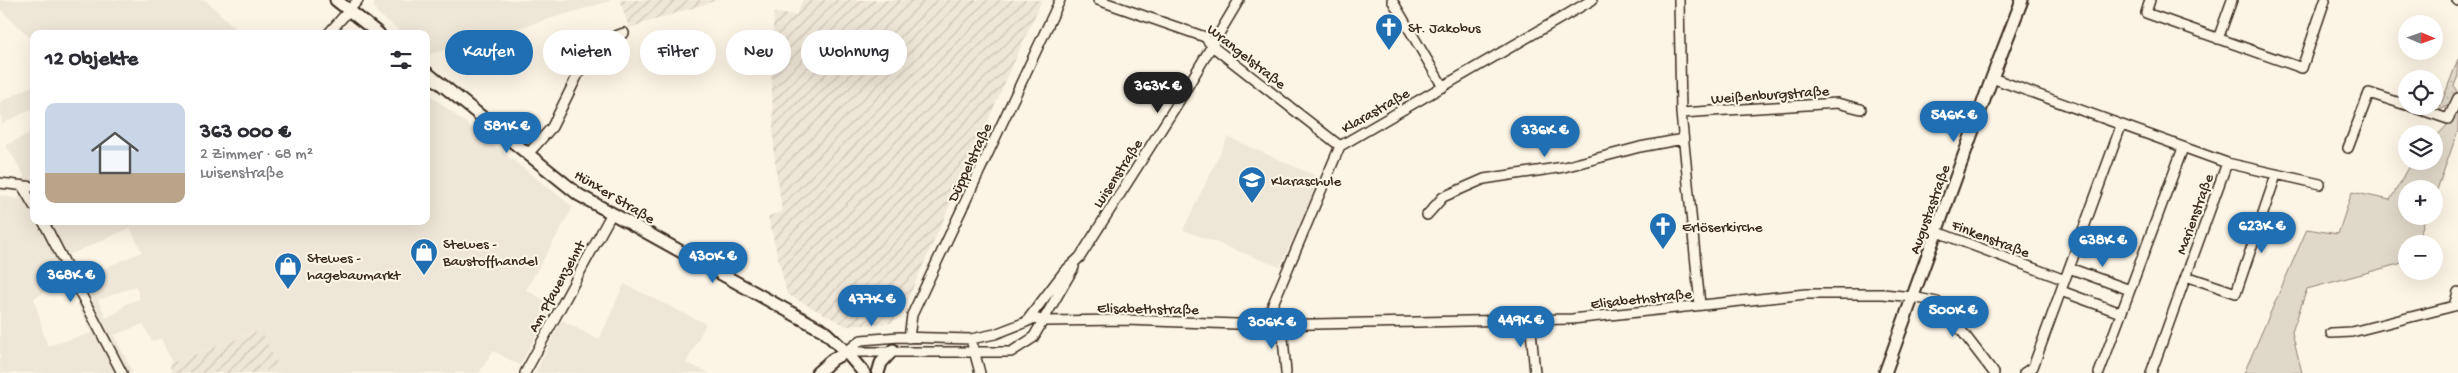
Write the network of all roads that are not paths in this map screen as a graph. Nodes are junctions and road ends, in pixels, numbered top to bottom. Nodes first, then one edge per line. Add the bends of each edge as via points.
1 (336, 0) edge
2 (358, 0) edge
3 (1060, 0) edge
4 (1098, 0) edge
5 (1239, 0) edge
6 (1392, 0) edge
7 (1592, 0) edge
8 (1679, 0) edge
9 (2022, 0) edge
10 (2150, 0) edge
11 (2232, 0) edge
12 (2325, 0) edge
13 (349, 10) junction
14 (332, 30) edge
15 (373, 30) edge
16 (2218, 39) junction
17 (1212, 46) junction
18 (430, 75) edge
19 (578, 75) edge
20 (1992, 78) junction
21 (1443, 87) junction
22 (2458, 98) edge
23 (2398, 103) edge
24 (1861, 109) dead end
25 (1681, 113) junction
26 (2436, 115) edge
27 (2121, 126) junction
28 (1684, 139) junction
29 (1340, 146) junction
30 (2183, 148) junction
31 (2348, 148) dead end
32 (528, 154) junction
33 (2227, 164) junction
34 (2276, 175) junction
35 (0, 183) edge
36 (2320, 184) dead end
37 (23, 187) junction
38 (30, 188) edge
39 (30, 199) edge
40 (612, 214) junction
41 (1427, 215) dead end
42 (45, 225) edge
43 (48, 225) edge
44 (49, 232) junction
45 (1936, 232) junction
46 (1080, 257) junction
47 (2069, 268) junction
48 (2186, 276) junction
49 (2065, 280) junction
50 (2130, 290) junction
51 (2061, 292) junction
52 (2458, 292) edge
53 (1913, 296) junction
54 (1700, 305) junction
55 (2456, 305) edge
56 (2121, 313) junction
57 (1044, 320) junction
58 (1530, 320) junction
59 (1026, 322) junction
60 (1282, 324) junction
61 (1264, 325) junction
62 (2331, 333) dead end
63 (908, 338) junction
64 (971, 339) junction
65 (893, 350) junction
66 (846, 352) junction
67 (973, 354) junction
68 (122, 373) edge
69 (525, 373) edge
70 (816, 373) edge
71 (864, 373) edge
72 (878, 373) edge
73 (980, 373) edge
74 (1286, 373) edge
75 (1535, 373) edge
76 (1886, 373) edge
77 (1994, 373) edge
78 (2024, 373) edge
79 (2099, 373) edge
80 (2151, 373) edge

1 - 13 main road
2 - 13 street
3 - 63 street, Düppelstraße via 912,315
4 - 17 street, Wrangelstraße via 1205,37
5 - 17 street, Luisenstraße
6 - 21 street
7 - 21 street, Klarastraße
8 - 25 street
9 - 20 main road, Augustastraße
10 - 16 street via 2146,13
11 - 16 street
12 - 16 street via 2302,68
13 - 14 street
13 - 15 main road
17 - 29 street, Wrangelstraße
17 - 46 street, Luisenstraße
18 - 32 main road, Hünxer Straße
19 - 32 street via 552,127
20 - 27 street, Marienstraße
20 - 45 main road, Augustastraße
21 - 29 street, Klarastraße
22 - 26 street via 2448,119
23 - 31 street via 2369,93
24 - 25 street, Weißenburgstraße via 1837,103
25 - 28 street
27 - 30 street, Marienstraße
27 - 47 street
28 - 41 street via 1564,167 1484,179 1443,197
28 - 54 street
29 - 61 street, Klarastraße
30 - 33 street, Marienstraße
30 - 50 street
32 - 40 main road, Hünxer Straße via 579,194
33 - 34 street, Marienstraße
33 - 48 street, Marienstraße
34 - 36 street, Marienstraße
34 - 48 street, Marienstraße via 2236,293
35 - 37 street
37 - 38 street
37 - 39 street
40 - 66 main road, Hünxer Straße via 824,331
40 - 69 street, Am Pfauenzehnt
42 - 44 street
43 - 44 street
44 - 68 street
45 - 49 street, Finkenstraße
45 - 53 main road, Augustastraße
46 - 57 street, Luisenstraße
46 - 59 street, Luisenstraße via 1064,272
47 - 49 street
47 - 50 street
48 - 80 street
49 - 51 street
50 - 56 street
51 - 56 street
51 - 78 street via 2034,367
52 - 55 street
53 - 54 street, Elisabethstraße via 1806,294
53 - 76 main road, Augustastraße
53 - 77 street, Elisabethstraße via 1937,302 1946,310
54 - 58 street, Elisabethstraße via 1572,319
55 - 62 street via 2352,332
56 - 79 street
57 - 59 street via 1035,318
57 - 61 street, Elisabethstraße
57 - 67 street, Luisenstraße via 1033,338 1011,352
58 - 60 street, Elisabethstraße
58 - 75 street
59 - 64 street
60 - 61 street, Elisabethstraße
60 - 74 street
63 - 64 street
63 - 66 street via 861,340
64 - 67 street
65 - 66 street, Luisenstraße
65 - 67 street, Luisenstraße
65 - 72 main road via 881,363
66 - 70 main road
66 - 71 main road, Hünxer Straße
67 - 73 street

